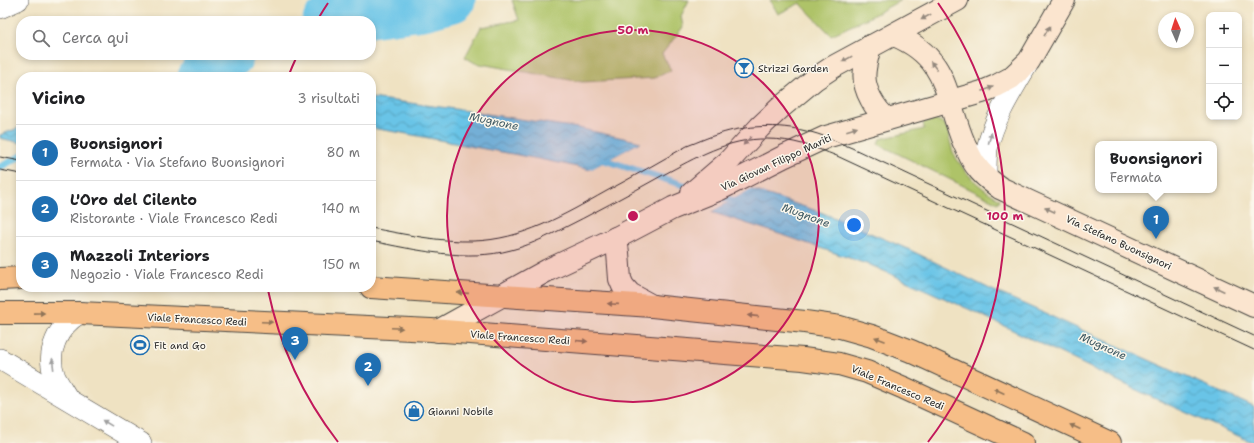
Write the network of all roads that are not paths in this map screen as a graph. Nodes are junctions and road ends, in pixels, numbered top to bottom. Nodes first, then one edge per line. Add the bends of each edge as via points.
1 (18, 0) edge
2 (957, 0) edge
3 (1064, 0) edge
4 (0, 8) edge
5 (894, 35) junction
6 (870, 46) junction
7 (1029, 61) junction
8 (951, 101) junction
9 (887, 119) junction
10 (986, 177) junction
11 (672, 208) junction
12 (616, 238) junction
13 (16, 278) edge
14 (0, 279) edge
15 (376, 287) edge
16 (502, 295) junction
17 (652, 306) junction
18 (1254, 306) edge
19 (0, 313) edge
20 (80, 313) junction
21 (438, 331) junction
22 (0, 359) edge
23 (69, 399) junction
24 (141, 443) edge
25 (1021, 443) edge
26 (1110, 443) edge

1 - 4 street
2 -> 5 street, Via Giovan Filippo Mariti
7 -> 3 street, Via Giovan Filippo Mariti
5 - 6 street, Via Giovan Filippo Mariti
8 -> 5 street via 943,79 931,61 909,41
6 - 9 street via 864,84 875,106
6 -> 11 street, Via Giovan Filippo Mariti via 810,83 760,127 728,162
8 -> 7 street, Via Giovan Filippo Mariti via 996,86 1011,78
10 -> 7 street via 987,149 994,125
8 - 9 street, Via Giovan Filippo Mariti
8 - 10 street, Via Stefano Buonsignori via 971,158
11 -> 9 street, Via Giovan Filippo Mariti via 720,189 826,137
18 -> 10 street, Via Stefano Buonsignori via 1000,188
11 - 12 street, Via Giovan Filippo Mariti
12 - 16 street, Via Giovan Filippo Mariti
12 - 17 street via 623,286 630,294
13 - 14 main road
16 -> 15 main road
17 -> 16 main road
16 - 21 street, Via Giovan Filippo Mariti
26 -> 17 main road via 911,351 872,336 840,327 806,322
19 -> 20 main road, Viale Francesco Redi
20 -> 21 main road, Viale Francesco Redi
23 -> 20 street via 55,376 52,355 59,331
21 -> 25 main road, Viale Francesco Redi via 803,359 839,364 904,388
22 - 23 street
24 -> 23 street

